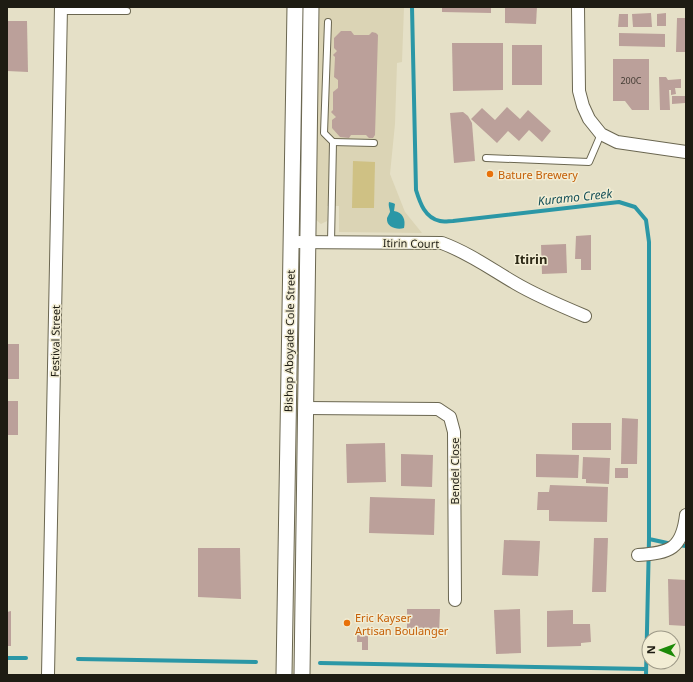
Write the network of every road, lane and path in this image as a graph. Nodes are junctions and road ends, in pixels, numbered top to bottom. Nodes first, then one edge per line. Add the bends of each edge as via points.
1 (295, 7) edge
2 (311, 7) edge
3 (578, 7) edge
4 (61, 9) edge
5 (127, 11) dead end
6 (328, 22) dead end
7 (601, 134) junction
8 (333, 142) junction
9 (374, 143) dead end
10 (686, 152) edge
11 (486, 158) dead end
12 (291, 242) junction
13 (308, 242) junction
14 (331, 242) junction
15 (585, 316) dead end
16 (305, 408) junction
17 (686, 515) edge
18 (638, 555) dead end
19 (455, 600) dead end
20 (48, 675) edge
21 (284, 675) edge
22 (302, 675) edge

1 - 12 street, Bishop Aboyade Cole Street
2 - 13 street, Bishop Aboyade Cole Street
3 - 7 street via 579,91 589,120
4 - 5 lane
4 - 20 street, Festival Street
6 - 8 lane via 324,133
7 - 10 street via 617,142
7 - 11 lane via 589,162
8 - 9 lane
8 - 14 lane
12 - 13 street, Itirin Court
12 - 21 street, Bishop Aboyade Cole Street
13 - 14 street, Itirin Court
13 - 16 street, Bishop Aboyade Cole Street
14 - 15 street, Itirin Court via 442,243 462,250 516,284 559,306
16 - 19 street, Bendel Close via 438,410 450,417 454,432
16 - 22 street, Bishop Aboyade Cole Street
17 - 18 street via 684,530 673,548 658,554

